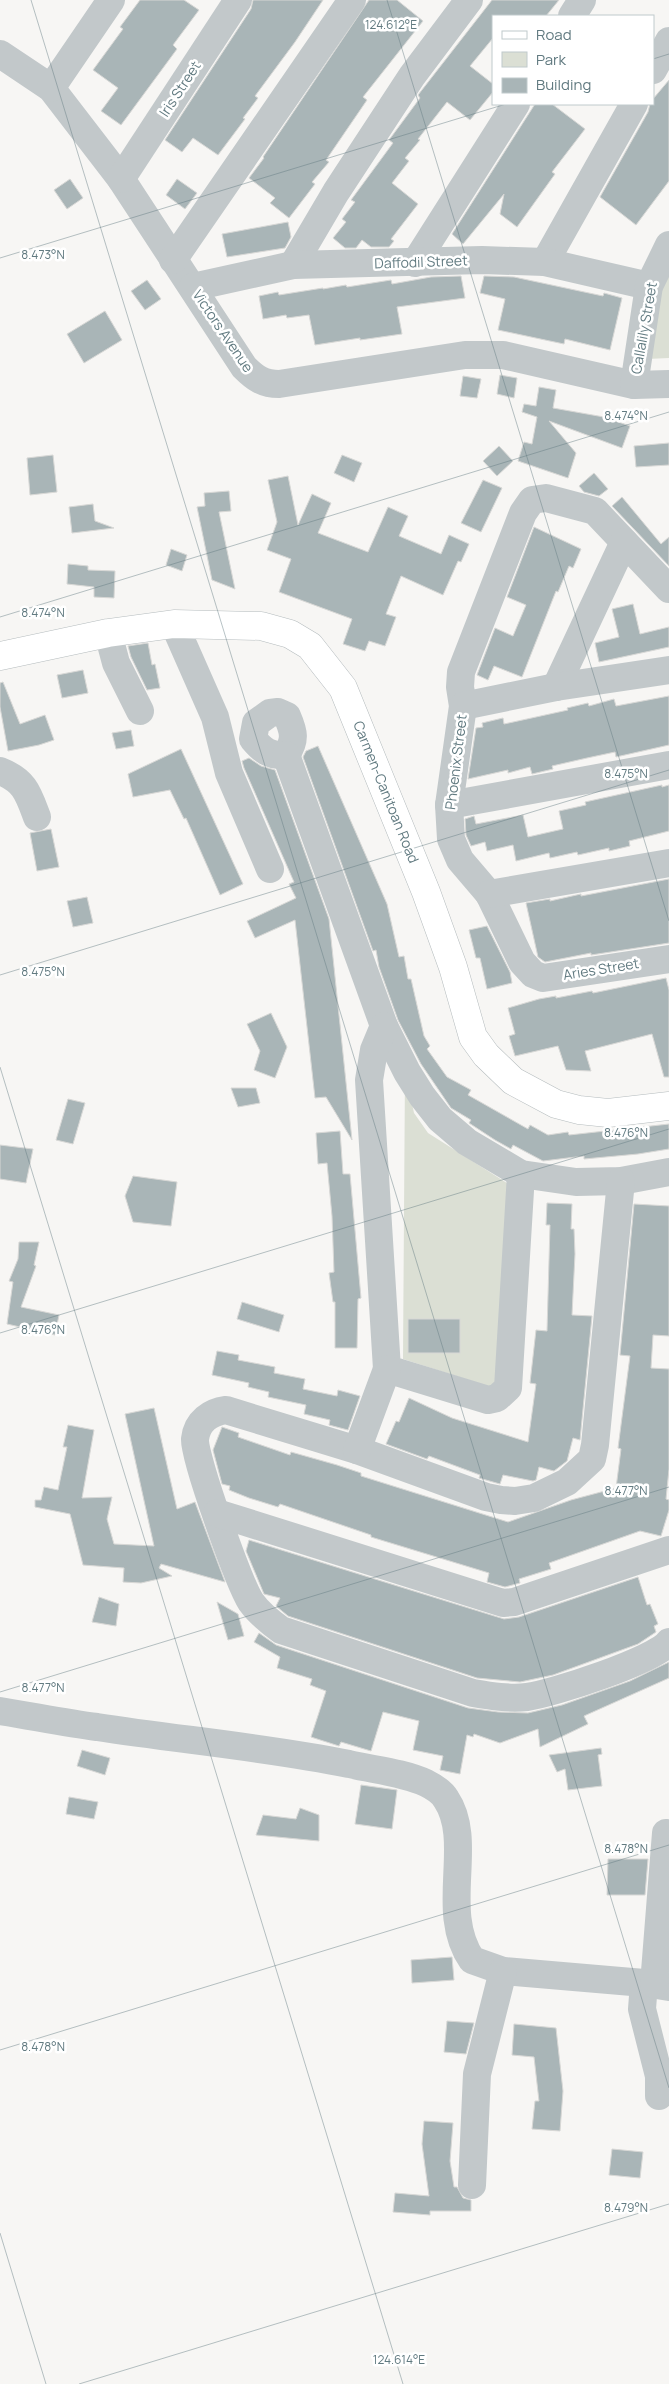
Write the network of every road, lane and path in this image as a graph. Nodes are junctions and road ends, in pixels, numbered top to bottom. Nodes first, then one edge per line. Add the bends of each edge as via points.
1 (111, 0) edge
2 (238, 0) edge
3 (352, 0) edge
4 (469, 0) edge
5 (582, 0) edge
6 (573, 15) edge
7 (669, 41) edge
8 (0, 54) edge
9 (654, 68) edge
10 (51, 88) junction
11 (515, 105) edge
12 (633, 105) edge
13 (121, 179) junction
14 (669, 245) edge
15 (173, 260) junction
16 (545, 262) junction
17 (415, 263) junction
18 (293, 265) junction
19 (649, 286) junction
20 (193, 287) junction
21 (669, 384) edge
22 (634, 385) junction
23 (624, 542) junction
24 (669, 590) edge
25 (174, 624) junction
26 (108, 633) junction
27 (0, 656) edge
28 (669, 670) edge
29 (556, 688) junction
30 (463, 706) junction
31 (140, 711) dead end
32 (286, 755) dead end
33 (669, 765) edge
34 (0, 771) edge
35 (449, 805) junction
36 (37, 817) dead end
37 (669, 863) edge
38 (270, 869) dead end
39 (489, 894) junction
40 (669, 959) edge
41 (533, 974) joint
42 (384, 1026) junction
43 (669, 1106) edge
44 (669, 1172) edge
45 (521, 1174) junction
46 (621, 1181) junction
47 (387, 1369) junction
48 (357, 1450) junction
49 (217, 1513) junction
50 (669, 1550) edge
51 (669, 1642) edge
52 (0, 1711) edge
53 (666, 1833) dead end
54 (503, 1971) junction
55 (656, 1985) edge
56 (659, 2096) dead end
57 (472, 2185) dead end

1 - 10 street
2 - 13 street, Iris Street
3 - 15 street
4 - 18 street via 412,76 336,192
5 - 6 street
7 - 9 street
8 - 10 street, Victors Avenue
10 - 13 street, Victors Avenue
11 - 17 street
12 - 16 street
13 - 15 street, Victors Avenue
14 - 19 street, Callalily Street
15 - 20 street, Victors Avenue
16 - 17 street, Daffodil Street
16 - 19 street, Daffodil Street
17 - 18 street, Daffodil Street
18 - 20 street, Daffodil Street
19 - 22 street, Callalily Street
20 - 22 street, Victors Avenue via 244,366 256,379 267,384 465,355 503,355
21 - 22 street, Victors Avenue
23 - 24 street
23 - 29 street
23 - 30 street, Phoenix Street via 595,511 546,498 532,500 523,513 461,672
25 - 26 main road, Carmen-Canitoan Road
25 - 38 street via 215,717 229,773
25 - 43 main road, Carmen-Canitoan Road via 261,626 278,630 310,646 328,666 343,688 426,892 453,967 473,1037 497,1067 528,1091 579,1110 608,1113
26 - 27 main road, Carmen-Canitoan Road
26 - 31 street via 116,663
28 - 29 street
29 - 30 street
30 - 35 street, Phoenix Street
32 - 42 street
33 - 35 street
34 - 36 street via 14,777 26,790
35 - 39 street, Phoenix Street via 450,839 460,860
37 - 39 street
39 - 41 street, Phoenix Street via 522,962
40 - 41 street, Aries Street via 543,978
42 - 45 street via 417,1088 440,1119 466,1142
42 - 47 street via 374,1050 369,1080
44 - 46 street
45 - 46 street via 576,1182
45 - 47 street via 508,1388 488,1400
46 - 48 street via 595,1445 586,1466 567,1482 534,1498 515,1501 486,1497
47 - 48 street
48 - 49 street via 226,1410 213,1412 204,1420 195,1438 206,1485
49 - 50 street via 503,1603
49 - 51 street via 251,1602 282,1630 473,1693 527,1697 587,1680 653,1655
52 - 54 street via 292,1753 425,1783 441,1794 454,1812 456,1920 461,1941 472,1960
53 - 55 street
54 - 55 street
54 - 57 street via 477,2074
55 - 56 street via 642,2009 659,2076

